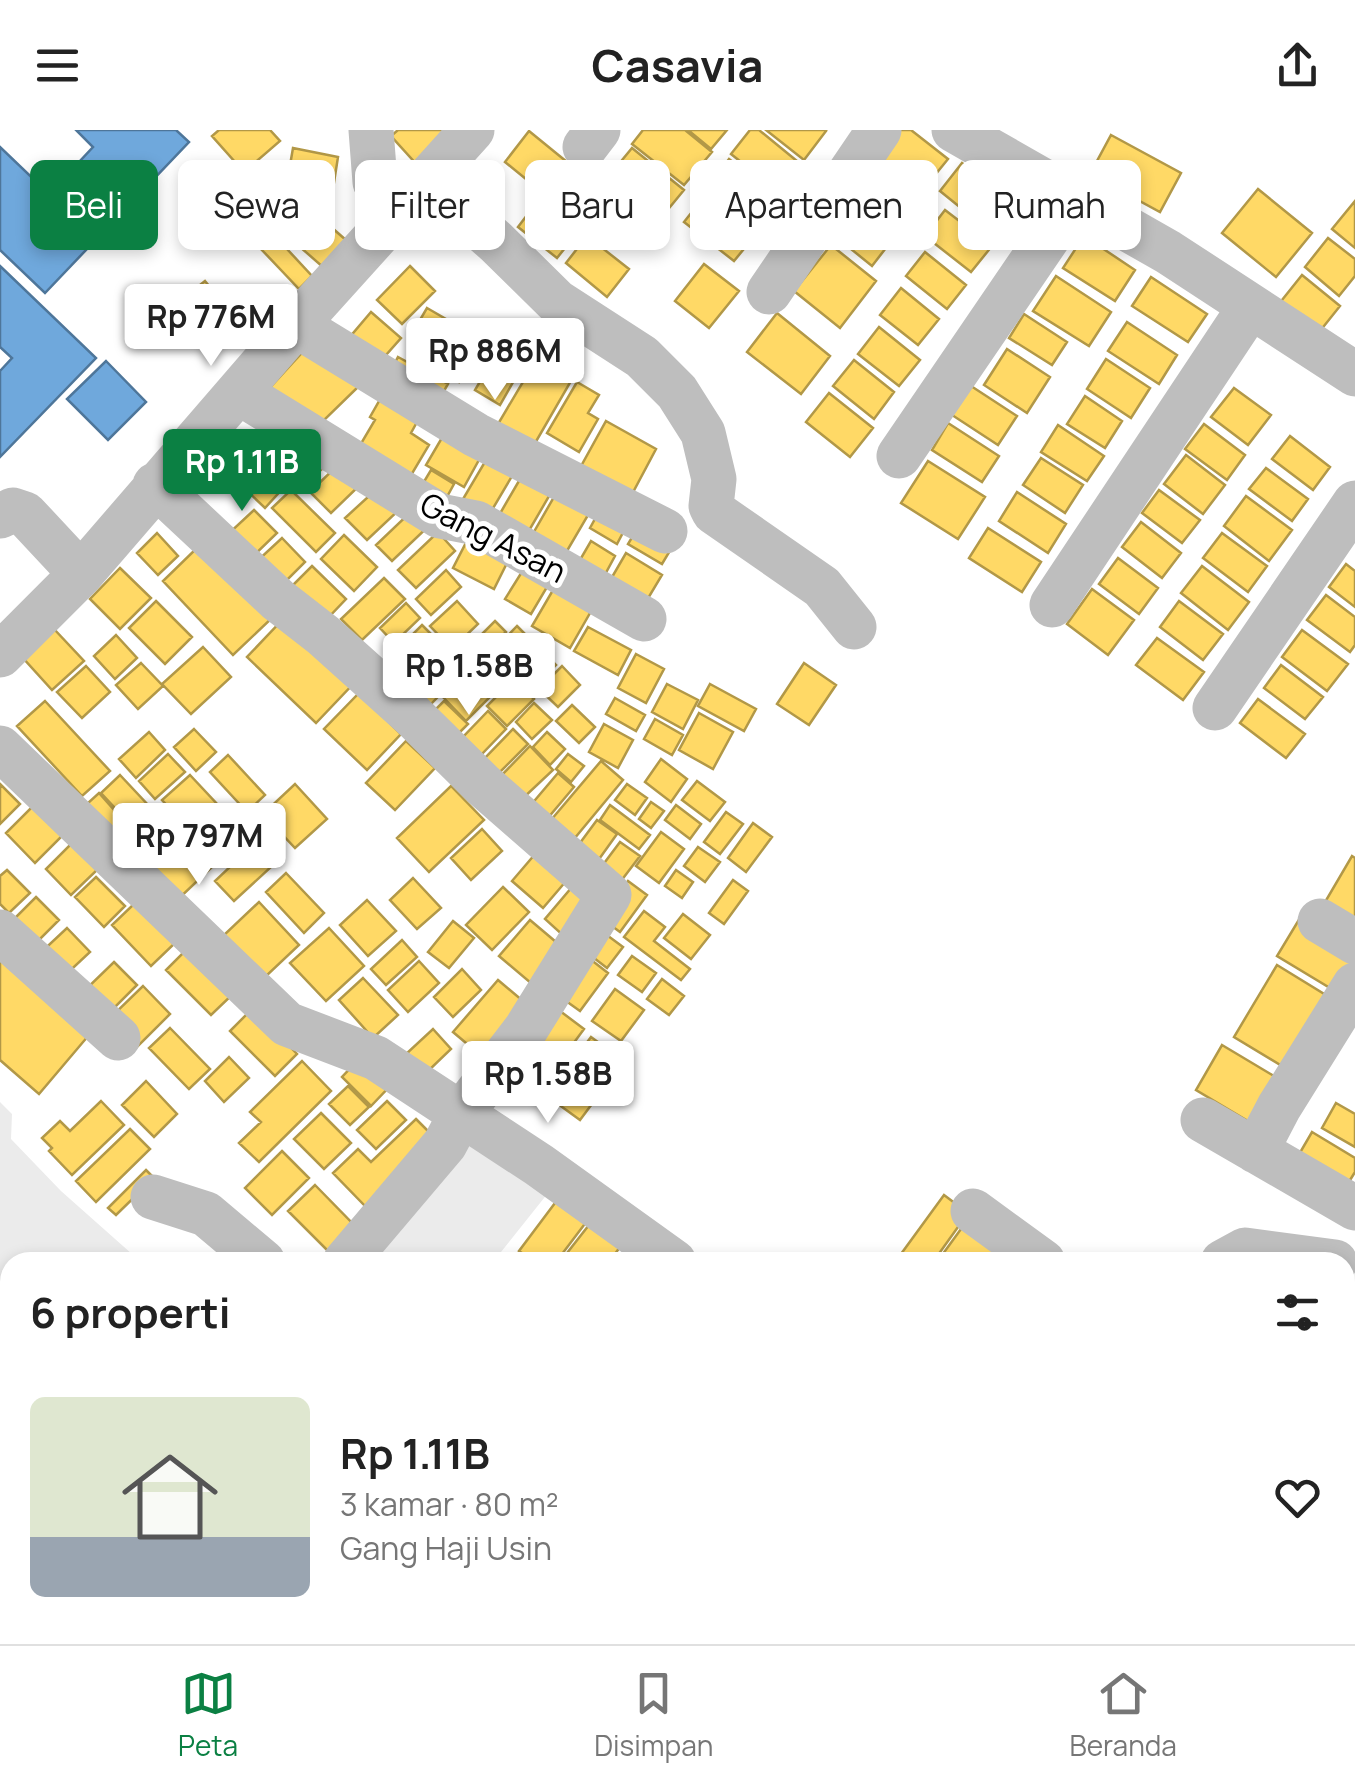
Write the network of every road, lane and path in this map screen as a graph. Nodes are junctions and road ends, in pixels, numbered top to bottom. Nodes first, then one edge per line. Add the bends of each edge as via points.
1 (371, 130) edge
2 (472, 130) edge
3 (878, 130) edge
4 (954, 130) edge
5 (373, 160) edge
6 (446, 160) edge
7 (1007, 160) edge
8 (1141, 236) edge
9 (365, 250) edge
10 (504, 250) edge
11 (1040, 250) edge
12 (769, 292) dead end
13 (1250, 307) junction
14 (296, 325) junction
15 (1355, 374) edge
16 (240, 394) junction
17 (899, 456) dead end
18 (155, 485) junction
19 (1355, 503) edge
20 (0, 516) edge
21 (665, 531) dead end
22 (82, 574) junction
23 (1052, 605) dead end
24 (644, 619) dead end
25 (854, 626) dead end
26 (0, 655) edge
27 (1215, 708) dead end
28 (0, 748) edge
29 (0, 932) edge
30 (1355, 985) edge
31 (118, 1038) dead end
32 (461, 1114) junction
33 (1203, 1120) dead end
34 (1256, 1151) junction
35 (153, 1197) dead end
36 (1355, 1208) edge
37 (973, 1211) dead end
38 (252, 1252) edge
39 (353, 1252) edge
40 (660, 1252) edge
41 (1029, 1252) edge

1 - 5 street
2 - 6 street
3 - 12 street
4 - 7 street
8 - 13 street
9 - 14 street
10 - 25 street via 557,302 642,357 677,392 703,432 714,512 822,586
11 - 17 street
13 - 15 street
13 - 23 street
14 - 16 street
14 - 21 street via 476,435
16 - 18 street
16 - 24 street, Gang Asan via 440,516 476,523
18 - 22 street
18 - 32 street via 609,895 526,1029
19 - 27 street
20 - 22 street via 25,514
22 - 26 street
28 - 32 street via 288,1024 376,1058
29 - 31 street
30 - 34 street
32 - 39 street via 444,1144
32 - 40 street
33 - 34 street
34 - 36 street
35 - 38 street via 206,1214
37 - 41 street

